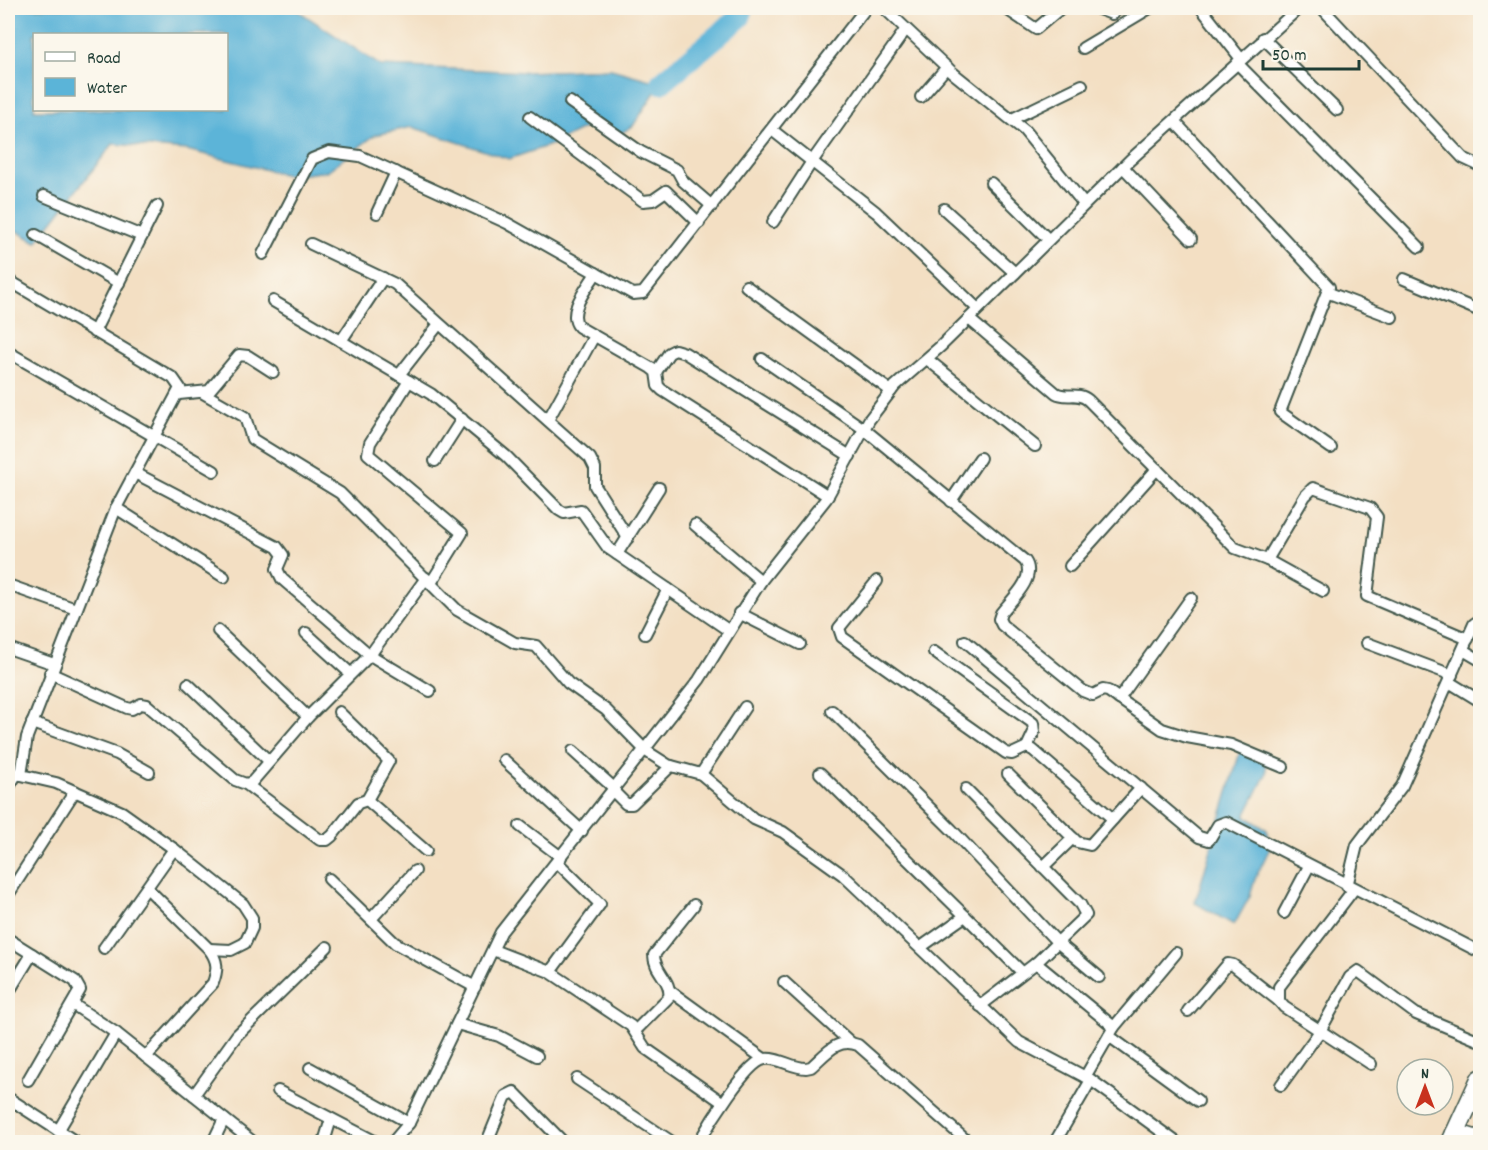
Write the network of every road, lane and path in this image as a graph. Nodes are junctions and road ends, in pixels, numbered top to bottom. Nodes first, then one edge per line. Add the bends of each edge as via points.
1 (866, 8) edge
2 (884, 8) edge
3 (1005, 8) edge
4 (1060, 8) edge
5 (1096, 8) edge
6 (1119, 8) edge
7 (1150, 8) edge
8 (1201, 8) edge
9 (1299, 8) edge
10 (1322, 8) edge
11 (906, 29) junction
12 (1263, 38) junction
13 (1083, 48) dead end
14 (1239, 61) junction
15 (947, 67) junction
16 (1082, 85) dead end
17 (921, 97) dead end
18 (570, 102) dead end
19 (1337, 110) dead end
20 (530, 117) dead end
21 (1012, 119) junction
22 (1174, 121) junction
23 (772, 130) junction
24 (811, 163) junction
25 (1480, 166) edge
26 (1123, 167) junction
27 (396, 172) junction
28 (991, 183) dead end
29 (44, 196) dead end
30 (1084, 204) junction
31 (157, 206) dead end
32 (712, 206) junction
33 (944, 209) dead end
34 (377, 213) dead end
35 (773, 222) dead end
36 (699, 223) junction
37 (36, 235) dead end
38 (142, 236) junction
39 (1048, 239) junction
40 (1191, 239) dead end
41 (311, 244) dead end
42 (1419, 247) dead end
43 (263, 254) dead end
44 (596, 273) junction
45 (1015, 273) junction
46 (382, 278) junction
47 (1404, 279) dead end
48 (13, 283) dead end
49 (118, 283) junction
50 (746, 286) dead end
51 (1329, 292) junction
52 (273, 302) dead end
53 (978, 309) junction
54 (1480, 311) edge
55 (1392, 317) dead end
56 (969, 318) junction
57 (439, 324) junction
58 (94, 332) junction
59 (594, 336) junction
60 (341, 341) junction
61 (8, 352) edge
62 (927, 358) junction
63 (762, 359) dead end
64 (273, 372) dead end
65 (656, 372) junction
66 (404, 378) junction
67 (891, 392) junction
68 (203, 393) junction
69 (179, 394) junction
70 (462, 419) junction
71 (548, 420) junction
72 (864, 429) junction
73 (155, 437) junction
74 (1035, 446) dead end
75 (1331, 448) dead end
76 (850, 456) junction
77 (980, 458) dead end
78 (435, 461) dead end
79 (1156, 469) junction
80 (213, 471) dead end
81 (135, 473) junction
82 (659, 488) dead end
83 (828, 495) junction
84 (951, 501) junction
85 (116, 508) junction
86 (695, 525) dead end
87 (628, 538) junction
88 (617, 554) junction
89 (1267, 560) junction
90 (1070, 566) dead end
91 (224, 577) dead end
92 (428, 580) junction
93 (761, 581) junction
94 (877, 581) dead end
95 (8, 585) edge
96 (668, 589) junction
97 (1323, 591) dead end
98 (1191, 598) dead end
99 (76, 609) junction
100 (740, 613) junction
101 (1480, 620) edge
102 (728, 630) junction
103 (218, 631) dead end
104 (306, 633) dead end
105 (645, 634) dead end
106 (1468, 639) junction
107 (965, 641) dead end
108 (1367, 642) dead end
109 (800, 644) dead end
110 (8, 648) edge
111 (1463, 650) junction
112 (934, 652) dead end
113 (370, 655) junction
114 (1480, 660) edge
115 (52, 668) junction
116 (350, 673) junction
117 (1450, 679) junction
118 (188, 684) dead end
119 (430, 691) dead end
120 (1119, 699) junction
121 (1480, 701) edge
122 (745, 706) dead end
123 (832, 711) dead end
124 (339, 712) dead end
125 (308, 717) junction
126 (32, 723) junction
127 (1028, 747) junction
128 (573, 751) dead end
129 (646, 751) junction
130 (504, 760) dead end
131 (269, 761) junction
132 (671, 766) junction
133 (1283, 767) dead end
134 (149, 772) dead end
135 (820, 773) dead end
136 (15, 774) edge
137 (701, 774) junction
138 (1008, 774) dead end
139 (246, 784) junction
140 (8, 788) edge
141 (1141, 788) junction
142 (966, 789) dead end
143 (614, 790) junction
144 (75, 791) junction
145 (367, 800) junction
146 (1113, 819) junction
147 (520, 826) dead end
148 (582, 831) junction
149 (1073, 838) junction
150 (174, 849) junction
151 (426, 851) dead end
152 (559, 860) junction
153 (1309, 866) junction
154 (1043, 867) junction
155 (416, 871) dead end
156 (330, 879) dead end
157 (147, 888) junction
158 (1351, 888) junction
159 (8, 895) edge
160 (694, 905) dead end
161 (1284, 913) dead end
162 (965, 916) junction
163 (371, 920) junction
164 (8, 939) edge
165 (1057, 942) junction
166 (327, 946) dead end
167 (921, 947) junction
168 (104, 948) dead end
169 (209, 949) junction
170 (492, 950) junction
171 (1480, 952) edge
172 (1176, 953) dead end
173 (32, 954) junction
174 (1036, 963) junction
175 (550, 972) junction
176 (1022, 972) junction
177 (1099, 977) dead end
178 (784, 982) dead end
179 (475, 987) junction
180 (670, 991) junction
181 (8, 993) edge
182 (1279, 1000) junction
183 (74, 1005) junction
184 (980, 1006) junction
185 (1188, 1011) dead end
186 (457, 1024) junction
187 (635, 1030) junction
188 (1320, 1030) junction
189 (1112, 1032) junction
190 (116, 1033) junction
191 (1480, 1041) edge
192 (850, 1042) junction
193 (537, 1056) dead end
194 (146, 1057) junction
195 (764, 1059) junction
196 (1371, 1064) dead end
197 (310, 1068) dead end
198 (577, 1079) dead end
199 (1088, 1079) junction
200 (1480, 1079) edge
201 (28, 1080) dead end
202 (1281, 1085) dead end
203 (278, 1091) dead end
204 (194, 1095) junction
205 (8, 1098) edge
206 (1198, 1101) dead end
207 (722, 1102) junction
208 (224, 1119) junction
209 (331, 1119) junction
210 (409, 1123) junction
211 (58, 1131) junction
212 (1453, 1138) edge
213 (1479, 1139) edge
214 (491, 1140) edge
215 (76, 1143) edge
216 (213, 1143) edge
217 (254, 1143) edge
218 (324, 1143) edge
219 (376, 1143) edge
220 (393, 1143) edge
221 (563, 1143) edge
222 (672, 1143) edge
223 (699, 1143) edge
224 (968, 1143) edge
225 (1055, 1143) edge
226 (1176, 1143) edge

1 - 23 street
2 - 11 street
3 - 4 street via 1036,29
5 - 6 street via 1112,14
7 - 13 street
8 - 14 street
9 - 12 street
10 - 25 street via 1463,158
11 - 15 street
11 - 24 street
12 - 14 street
12 - 19 street
14 - 22 street
14 - 42 street
15 - 17 street
15 - 21 street
16 - 21 street
18 - 32 street via 641,152 677,170 683,181
20 - 36 street via 643,201 653,200 666,191
21 - 30 street
22 - 26 street
22 - 51 street via 1326,281
23 - 24 street
23 - 32 street
24 - 35 street
24 - 53 street via 876,212
26 - 30 street
26 - 40 street
27 - 34 street
27 - 43 street via 354,154 317,155
27 - 44 street via 507,223
28 - 39 street
29 - 38 street
30 - 39 street
31 - 38 street
32 - 36 street
33 - 45 street
36 - 44 street via 638,295
37 - 49 street
38 - 49 street
39 - 45 street
41 - 46 street
44 - 59 street via 573,317 579,327
45 - 53 street
46 - 57 street
46 - 60 street
47 - 54 street
48 - 58 street
49 - 58 street
50 - 67 street
51 - 55 street
51 - 75 street via 1280,412
52 - 60 street
53 - 56 street
56 - 62 street
56 - 79 street via 1056,393 1083,396
57 - 66 street
57 - 71 street
58 - 69 street via 173,378
59 - 65 street
59 - 71 street
60 - 66 street
61 - 73 street
62 - 67 street
62 - 74 street
63 - 72 street
64 - 68 street via 248,356 239,355
65 - 76 street via 669,353 685,353
65 - 83 street via 662,390
66 - 70 street
66 - 92 street via 368,454 462,533
67 - 72 street
68 - 69 street
68 - 92 street via 245,417 252,439 340,493
69 - 73 street
70 - 78 street
70 - 88 street via 506,456 559,510 581,510 604,543
71 - 87 street via 594,462 595,486
72 - 76 street
72 - 84 street
73 - 80 street
73 - 81 street
76 - 83 street
77 - 84 street
79 - 89 street via 1235,548
79 - 90 street
81 - 85 street
81 - 113 street via 281,551 277,569 282,579
82 - 87 street
83 - 93 street
84 - 120 street via 1028,566 1026,580 1001,613 1002,625 1088,694 1103,690
85 - 91 street
85 - 99 street
86 - 93 street
87 - 88 street
88 - 96 street
89 - 97 street
89 - 106 street via 1313,489 1370,508 1377,517 1367,596
92 - 113 street
92 - 129 street via 463,614 515,643 536,646 568,683 606,710
93 - 100 street
94 - 127 street via 839,628 842,637 1006,753
95 - 99 street
96 - 102 street
96 - 105 street
98 - 120 street
99 - 115 street
100 - 102 street
100 - 109 street
101 - 106 street
102 - 129 street via 699,680
103 - 125 street
104 - 116 street
106 - 111 street
107 - 141 street
108 - 117 street
110 - 115 street
111 - 114 street
111 - 117 street
112 - 127 street via 1033,723
113 - 116 street
113 - 119 street
115 - 126 street
115 - 139 street via 127,708 147,705 235,780
116 - 125 street
117 - 121 street
117 - 158 street via 1402,786 1357,845
118 - 131 street
120 - 133 street via 1173,734 1231,745
122 - 137 street
123 - 165 street
124 - 145 street via 389,761
125 - 131 street
126 - 134 street via 117,754
126 - 136 street
127 - 146 street
128 - 143 street
129 - 132 street
129 - 143 street
130 - 148 street
131 - 139 street
132 - 137 street
132 - 143 street via 632,804 626,804
135 - 162 street
136 - 140 street
136 - 144 street
137 - 167 street via 754,819 783,832 843,875
138 - 149 street
139 - 145 street via 321,840 332,836 358,803
141 - 146 street
141 - 153 street via 1204,840 1209,840 1218,825 1226,822
142 - 154 street
143 - 148 street
144 - 150 street via 122,812
144 - 159 street
145 - 151 street
146 - 149 street via 1090,845 1081,845
147 - 152 street
148 - 152 street
149 - 154 street
150 - 157 street
150 - 169 street via 243,904 252,918 252,928 240,947
152 - 170 street via 501,932
152 - 175 street via 600,904
153 - 158 street
153 - 161 street
154 - 165 street via 1086,915
155 - 163 street
156 - 163 street
157 - 168 street
157 - 169 street
158 - 171 street
158 - 182 street via 1279,987
160 - 180 street via 654,956
162 - 167 street
162 - 176 street
163 - 179 street via 395,943
164 - 173 street
165 - 174 street
165 - 177 street
166 - 204 street via 237,1035
167 - 184 street
169 - 194 street via 217,964 213,983
170 - 175 street
170 - 179 street
172 - 189 street
173 - 181 street
173 - 183 street via 79,986
174 - 176 street
174 - 189 street
175 - 187 street
176 - 184 street
178 - 192 street
179 - 186 street
180 - 187 street via 665,1002
180 - 195 street
182 - 185 street via 1228,964
182 - 188 street
183 - 190 street
183 - 201 street
184 - 199 street via 1019,1042
186 - 193 street via 499,1036
186 - 210 street
187 - 207 street via 645,1048
188 - 191 street via 1350,976 1358,971 1416,1014
188 - 196 street
188 - 202 street
189 - 199 street
189 - 206 street
190 - 194 street
190 - 211 street
192 - 195 street via 837,1044 806,1068
192 - 224 street
194 - 204 street
195 - 207 street
197 - 210 street
198 - 222 street
199 - 225 street
199 - 226 street
200 - 212 main road
203 - 209 street
204 - 208 street
205 - 211 street
207 - 223 street
208 - 216 street
208 - 217 street
209 - 218 street
209 - 219 street
210 - 220 street
211 - 215 street
212 - 213 main road
214 - 221 street via 506,1096 514,1092

